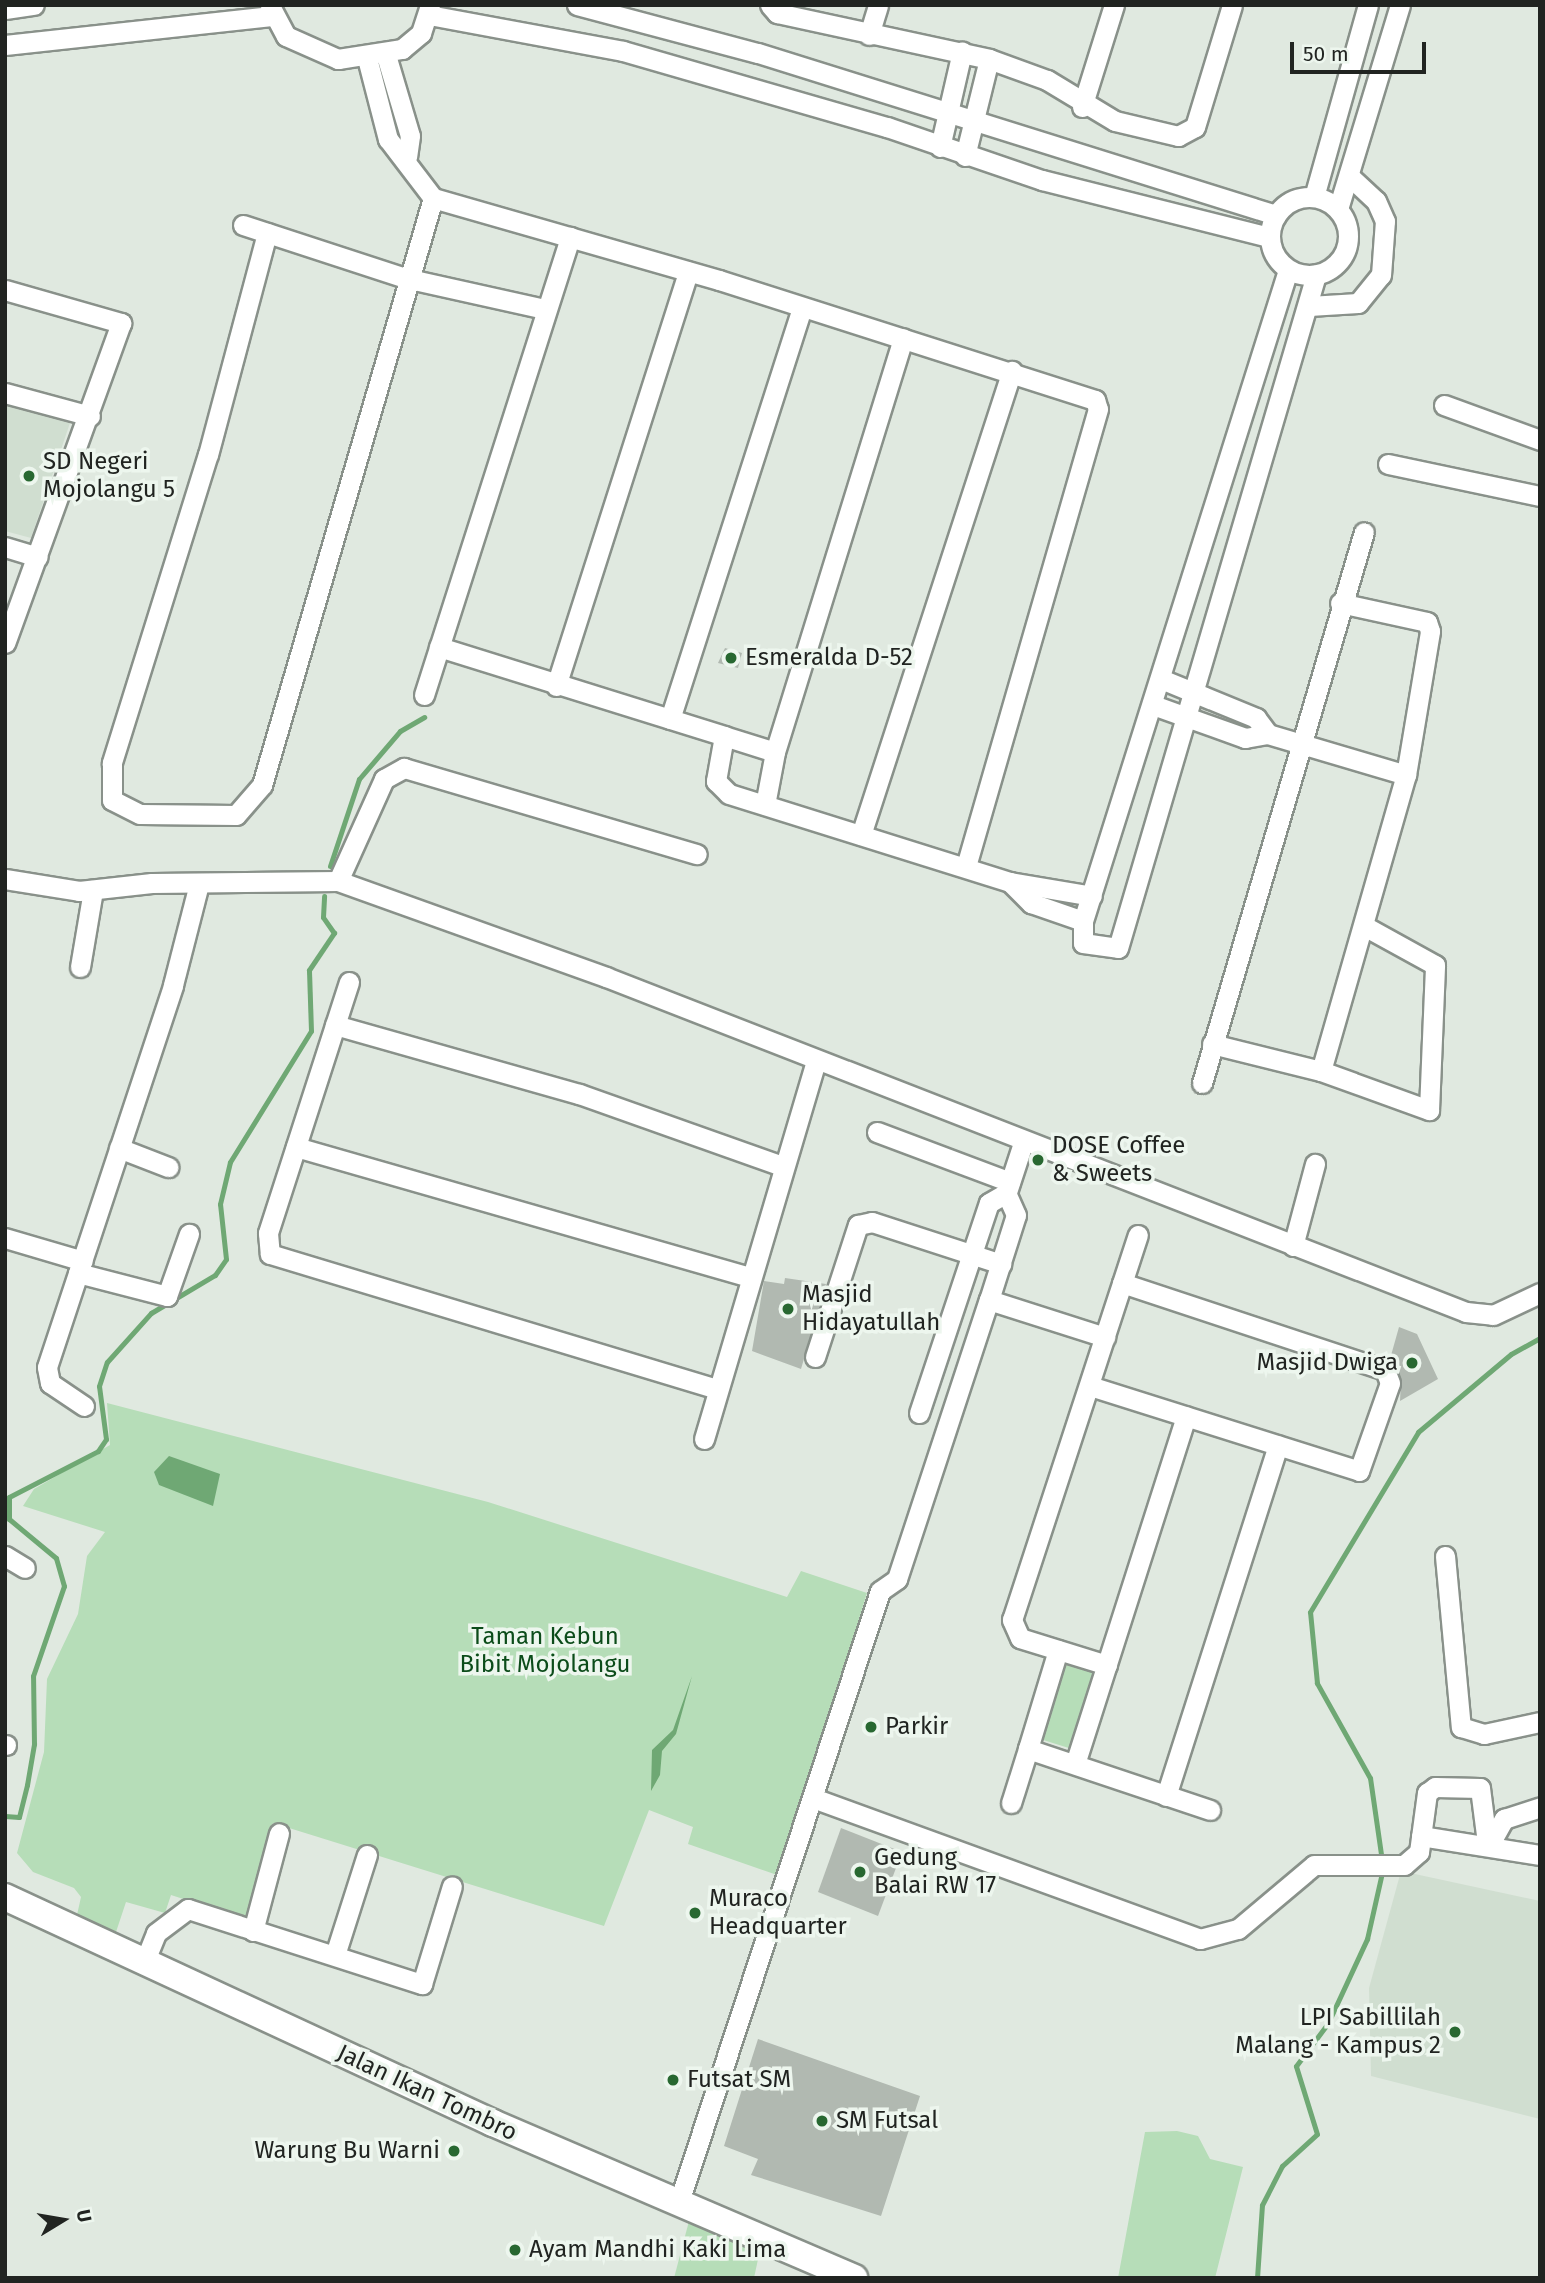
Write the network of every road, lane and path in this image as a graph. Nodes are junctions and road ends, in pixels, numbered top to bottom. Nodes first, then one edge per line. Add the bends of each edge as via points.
1 (34, 5) edge
2 (577, 5) edge
3 (770, 5) edge
4 (878, 5) edge
5 (1114, 5) edge
6 (1232, 5) edge
7 (1368, 5) edge
8 (1400, 5) edge
9 (5, 9) edge
10 (271, 10) edge
11 (430, 10) edge
12 (869, 35) junction
13 (5, 45) edge
14 (962, 52) junction
15 (377, 57) junction
16 (989, 59) junction
17 (1082, 107) junction
18 (947, 112) junction
19 (974, 121) junction
20 (940, 147) junction
21 (965, 156) junction
22 (1350, 177) junction
23 (1314, 197) junction
24 (433, 198) junction
25 (1338, 209) junction
26 (1276, 215) junction
27 (243, 225) dead end
28 (267, 233) junction
29 (570, 236) junction
30 (1269, 237) junction
31 (1289, 270) junction
32 (688, 272) junction
33 (1316, 275) junction
34 (405, 278) junction
35 (5, 290) edge
36 (1309, 306) junction
37 (802, 308) junction
38 (545, 309) junction
39 (903, 338) junction
40 (1012, 371) junction
41 (5, 393) edge
42 (1444, 405) dead end
43 (90, 416) junction
44 (1540, 440) edge
45 (1388, 464) dead end
46 (1540, 496) edge
47 (1364, 531) dead end
48 (5, 547) edge
49 (38, 556) junction
50 (1340, 603) junction
51 (5, 643) edge
52 (439, 646) junction
53 (1161, 679) junction
54 (555, 686) junction
55 (1196, 692) junction
56 (424, 695) dead end
57 (1153, 705) junction
58 (1186, 718) junction
59 (670, 719) junction
60 (1268, 734) junction
61 (724, 736) junction
62 (1306, 744) junction
63 (775, 752) junction
64 (1406, 775) junction
65 (765, 805) junction
66 (861, 835) junction
67 (697, 854) dead end
68 (966, 866) junction
69 (5, 879) edge
70 (338, 881) junction
71 (1010, 882) junction
72 (198, 884) junction
73 (81, 891) junction
74 (1092, 896) junction
75 (1083, 921) junction
76 (1366, 927) junction
77 (80, 967) dead end
78 (349, 982) dead end
79 (335, 1025) junction
80 (1212, 1044) junction
81 (816, 1062) junction
82 (1321, 1071) junction
83 (1202, 1083) dead end
84 (877, 1132) dead end
85 (1023, 1143) junction
86 (296, 1147) junction
87 (119, 1148) junction
88 (1315, 1164) dead end
89 (782, 1166) junction
90 (168, 1167) dead end
91 (1008, 1188) junction
92 (189, 1234) dead end
93 (1138, 1235) dead end
94 (15, 1240) edge
95 (1293, 1246) junction
96 (972, 1254) junction
97 (1001, 1264) junction
98 (81, 1267) junction
99 (748, 1277) junction
100 (1122, 1283) junction
101 (1540, 1293) edge
102 (989, 1300) junction
103 (1105, 1337) junction
104 (815, 1357) dead end
105 (1090, 1386) junction
106 (717, 1389) junction
107 (84, 1406) dead end
108 (919, 1413) dead end
109 (1186, 1416) junction
110 (704, 1439) dead end
111 (1278, 1445) junction
112 (5, 1556) edge
113 (1444, 1556) dead end
114 (25, 1568) dead end
115 (1058, 1650) junction
116 (1107, 1665) junction
117 (1540, 1722) edge
118 (1028, 1749) junction
119 (1075, 1764) junction
120 (1166, 1796) junction
121 (813, 1798) junction
122 (1011, 1803) dead end
123 (1540, 1807) edge
124 (1210, 1811) dead end
125 (279, 1833) dead end
126 (1421, 1836) junction
127 (1489, 1843) junction
128 (367, 1855) dead end
129 (1540, 1855) edge
130 (452, 1886) dead end
131 (5, 1897) edge
132 (253, 1931) junction
133 (335, 1955) junction
134 (144, 1963) junction
135 (678, 2205) junction
136 (854, 2278) edge

1 - 9 street
2 - 18 street
3 - 12 street via 777,13
4 - 12 street
5 - 17 street
6 - 17 street via 1200,113 1185,134 1115,121
7 - 23 street
8 - 22 street
10 - 13 street
10 - 15 street via 286,36 317,54
11 - 15 street via 410,44
11 - 20 street via 623,51
12 - 14 street
14 - 16 street
14 - 18 street
15 - 24 street via 388,139 407,157
16 - 17 street via 1047,80
16 - 19 street
18 - 19 street
18 - 20 street
19 - 21 street
19 - 26 street
20 - 21 street
21 - 30 street
22 - 25 street
22 - 36 street via 1376,201 1385,220 1381,275 1358,303
23 - 25 street
23 - 26 street via 1293,200
24 - 29 street
24 - 34 street
25 - 33 street via 1347,246 1336,265
26 - 30 street
27 - 28 street
28 - 34 street
28 - 34 street via 208,454 112,763 112,800 129,811 236,815 256,798 318,608
29 - 32 street
29 - 38 street
30 - 31 street
31 - 33 street
31 - 53 street
32 - 37 street
32 - 54 street
33 - 36 street
34 - 38 street
35 - 43 street via 121,323
36 - 55 street
37 - 39 street
37 - 59 street
38 - 52 street
39 - 40 street
39 - 63 street
40 - 66 street
40 - 68 street via 1089,396 1098,410
41 - 43 street
42 - 44 street
43 - 49 street
45 - 46 street
47 - 50 street
48 - 49 street
49 - 51 street
50 - 62 street
50 - 64 street via 1429,625
52 - 54 street
52 - 56 street
53 - 55 street
53 - 57 street
54 - 59 street
55 - 58 street
55 - 60 street via 1255,718
57 - 58 street
57 - 74 street
58 - 60 street via 1245,738
58 - 75 street via 1117,950 1083,943
59 - 61 street
60 - 62 street
61 - 63 street
61 - 65 street via 716,770 721,790
62 - 64 street
62 - 80 street
63 - 65 street
64 - 76 street
65 - 66 street
66 - 68 street
67 - 70 street via 404,768 384,779
68 - 71 street
69 - 73 street
70 - 72 street
70 - 81 street
71 - 74 street
71 - 75 street via 1031,903
72 - 73 street
72 - 87 street
73 - 77 street
74 - 75 street
76 - 82 street
76 - 82 street via 1435,965 1430,1107 1421,1109
78 - 79 street
79 - 86 street
79 - 89 street via 579,1094
80 - 82 street
80 - 83 street
81 - 85 street
81 - 89 street
84 - 91 street
85 - 91 street
85 - 95 street
86 - 99 street
86 - 106 street via 268,1233 276,1259
87 - 90 street
87 - 98 street
88 - 95 street
89 - 99 street
91 - 96 street via 989,1203
91 - 97 street via 1016,1215
92 - 98 street via 167,1296
93 - 100 street
94 - 98 street
95 - 101 street via 1478,1315 1506,1310
96 - 97 street
96 - 104 street via 872,1222 858,1225
96 - 108 street
97 - 102 street
98 - 107 street via 47,1375
99 - 106 street
100 - 103 street
100 - 111 street via 1390,1375 1359,1471
102 - 103 street
102 - 121 street via 897,1579 880,1591
103 - 105 street
105 - 109 street
105 - 115 street via 1012,1620 1015,1635
106 - 110 street
109 - 111 street
109 - 116 street
111 - 120 street
112 - 114 street
113 - 117 street via 1461,1727 1484,1734
115 - 116 street
115 - 118 street
116 - 119 street
118 - 119 street
118 - 122 street
119 - 120 street
120 - 124 street
121 - 126 street via 1200,1940 1238,1929 1314,1865 1384,1870 1412,1860
121 - 135 street
123 - 127 street via 1504,1819
125 - 132 street
126 - 127 street
126 - 127 street via 1427,1793 1466,1784 1484,1793
127 - 129 street
128 - 133 street
130 - 133 street via 422,1983
131 - 134 street, Jalan Ikan Tombro
132 - 133 street
132 - 134 street via 182,1910 156,1933
134 - 135 street, Jalan Ikan Tombro
135 - 136 street, Jalan Ikan Tombro

